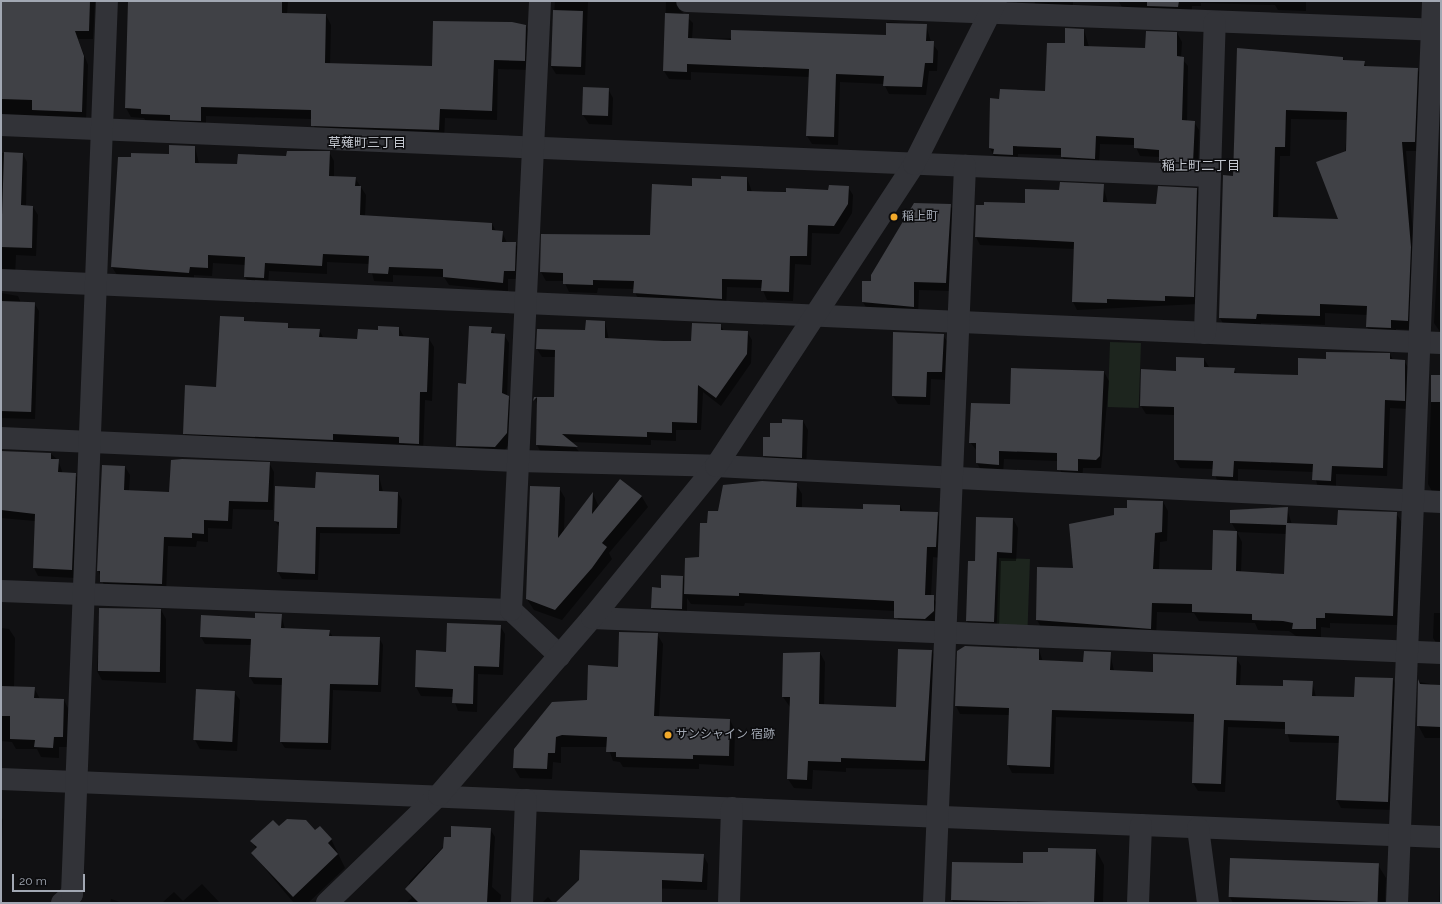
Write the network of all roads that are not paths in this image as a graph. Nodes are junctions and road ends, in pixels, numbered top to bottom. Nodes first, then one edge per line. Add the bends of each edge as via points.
1 (106, 1) edge
2 (540, 1) edge
3 (687, 1) edge
4 (1433, 1) edge
5 (941, 7) edge
6 (994, 7) edge
7 (1215, 22) junction
8 (1436, 30) edge
9 (1, 125) edge
10 (102, 128) junction
11 (533, 148) junction
12 (914, 164) junction
13 (965, 166) junction
14 (1210, 176) junction
15 (1, 280) edge
16 (95, 284) junction
17 (525, 302) junction
18 (815, 315) junction
19 (960, 322) junction
20 (1205, 332) junction
21 (1419, 342) junction
22 (1441, 343) edge
23 (1, 438) edge
24 (89, 441) junction
25 (518, 461) junction
26 (716, 466) junction
27 (952, 478) junction
28 (1412, 501) junction
29 (1441, 502) edge
30 (1, 591) edge
31 (83, 594) junction
32 (511, 610) junction
33 (592, 618) junction
34 (945, 633) junction
35 (1406, 652) junction
36 (1441, 653) edge
37 (560, 656) junction
38 (1, 779) edge
39 (76, 782) junction
40 (440, 795) junction
41 (526, 800) junction
42 (732, 808) junction
43 (937, 817) junction
44 (1141, 825) junction
45 (1198, 828) junction
46 (1398, 835) junction
47 (1441, 837) edge
48 (62, 903) edge
49 (327, 903) edge
50 (522, 903) edge
51 (729, 903) edge
52 (934, 903) edge
53 (1138, 903) edge
54 (1208, 903) edge
55 (1397, 903) edge

1 - 10 street
2 - 11 street
3 - 5 street
4 - 8 street
5 - 6 street
6 - 7 street
6 - 12 street
7 - 8 street
7 - 14 street
8 - 21 street
9 - 10 street
10 - 11 street
10 - 16 street
11 - 12 street
11 - 17 street
12 - 13 street
12 - 18 street
13 - 14 street
13 - 19 street
14 - 20 street
15 - 16 street
16 - 17 street
16 - 24 street
17 - 18 street
17 - 25 street
18 - 19 street
18 - 26 street
19 - 20 street
19 - 27 street
20 - 21 street
21 - 22 street
21 - 28 street
23 - 24 street
24 - 25 street
24 - 31 street
25 - 26 street
25 - 32 street
26 - 27 street
26 - 33 street
27 - 28 street
27 - 34 street
28 - 29 street
28 - 35 street
30 - 31 street
31 - 32 street
31 - 39 street
32 - 37 street
33 - 34 street
33 - 37 street
34 - 35 street
34 - 43 street
35 - 36 street
35 - 46 street
37 - 40 street
38 - 39 street
39 - 40 street
39 - 48 street via 72,894
40 - 41 street
40 - 49 street
41 - 42 street
41 - 50 street
42 - 43 street
42 - 51 street
43 - 44 street
43 - 52 street
44 - 45 street
44 - 53 street
45 - 46 street
45 - 54 street
46 - 47 street
46 - 55 street

